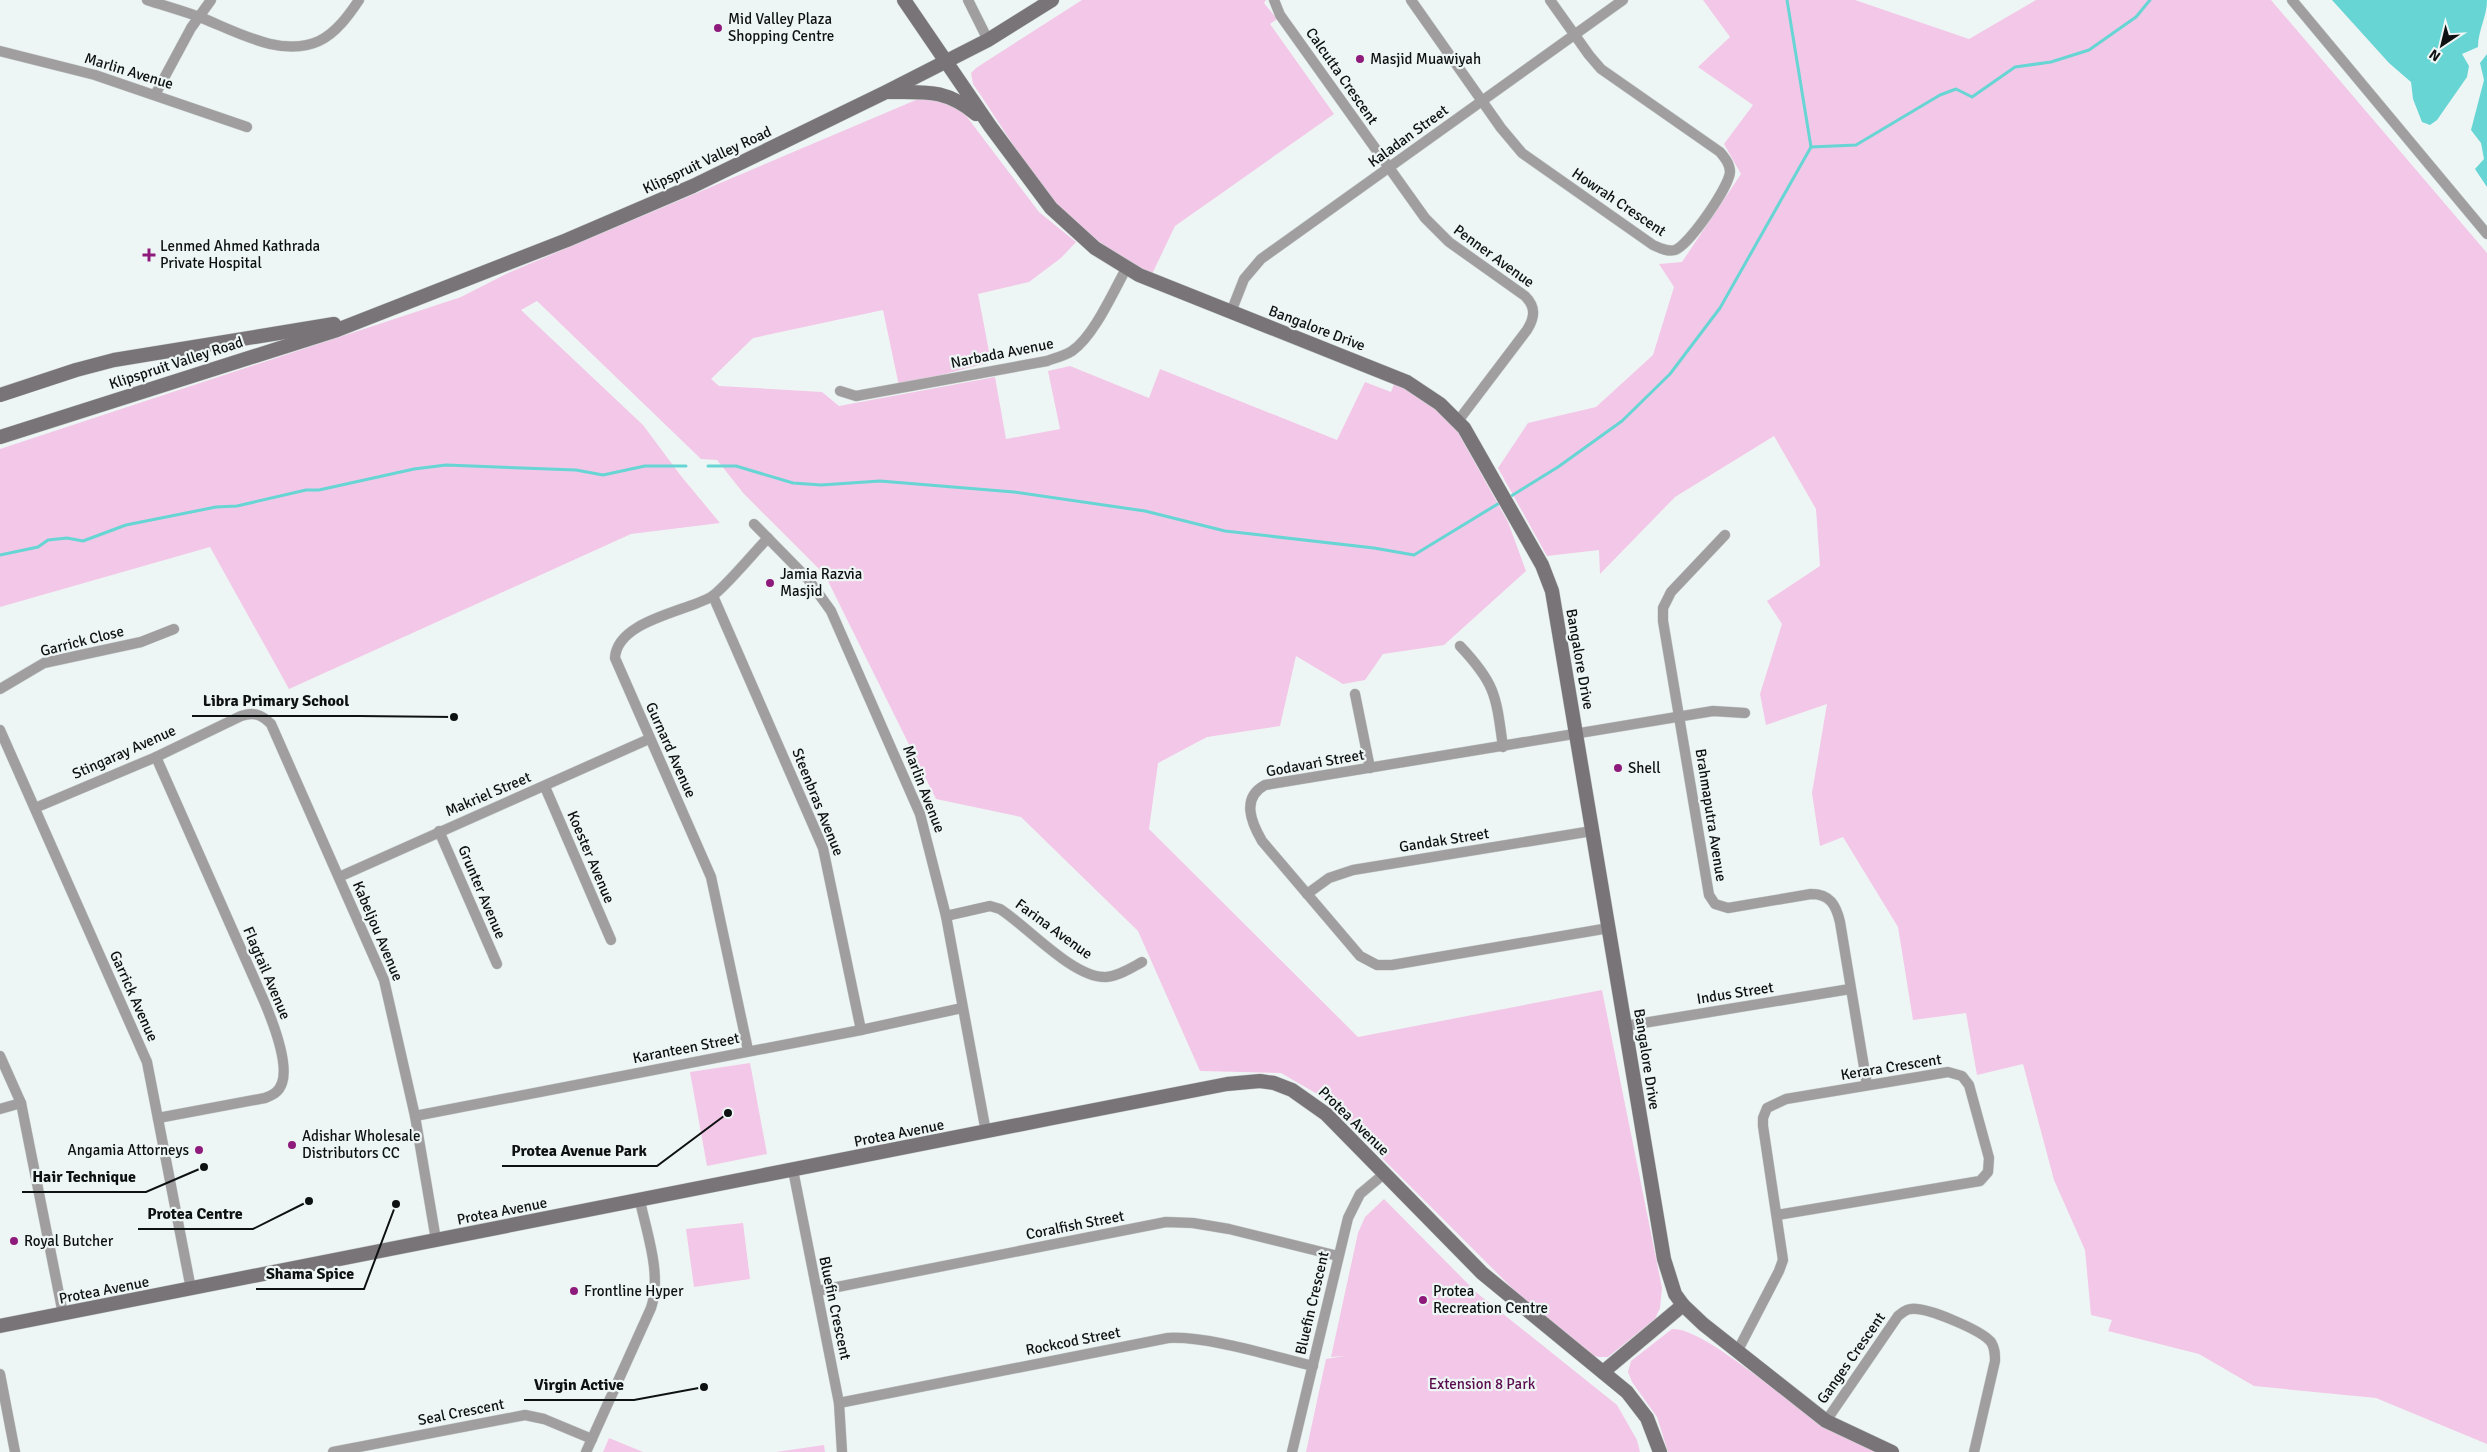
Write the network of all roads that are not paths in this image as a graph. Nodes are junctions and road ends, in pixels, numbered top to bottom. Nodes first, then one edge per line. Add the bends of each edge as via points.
1 (147, 0) edge
2 (211, 0) edge
3 (359, 0) edge
4 (904, 0) edge
5 (968, 0) edge
6 (1052, 0) edge
7 (1274, 0) edge
8 (1411, 0) edge
9 (1550, 0) edge
10 (1623, 0) edge
11 (2292, 0) edge
12 (159, 2) edge
13 (200, 18) junction
14 (1575, 35) junction
15 (988, 40) junction
16 (0, 51) edge
17 (946, 60) junction
18 (886, 92) junction
19 (156, 94) junction
20 (1483, 100) junction
21 (990, 126) junction
22 (247, 127) dead end
23 (1389, 168) junction
24 (2487, 234) edge
25 (1126, 269) junction
26 (1231, 312) junction
27 (362, 318) junction
28 (840, 391) dead end
29 (0, 395) edge
30 (1458, 421) junction
31 (0, 437) edge
32 (754, 524) dead end
33 (1725, 535) dead end
34 (768, 538) junction
35 (713, 596) junction
36 (174, 629) dead end
37 (1460, 646) dead end
38 (0, 689) edge
39 (1355, 694) dead end
40 (1745, 713) dead end
41 (1679, 717) junction
42 (0, 730) edge
43 (276, 732) joint
44 (1577, 734) junction
45 (649, 739) junction
46 (1503, 747) junction
47 (156, 757) junction
48 (1370, 768) junction
49 (545, 787) junction
50 (35, 808) junction
51 (439, 831) junction
52 (1592, 831) junction
53 (339, 877) junction
54 (1307, 894) junction
55 (946, 916) junction
56 (1609, 928) junction
57 (610, 940) dead end
58 (1142, 962) dead end
59 (496, 964) dead end
60 (1850, 989) junction
61 (962, 1008) junction
62 (1624, 1026) junction
63 (861, 1030) junction
64 (748, 1050) junction
65 (0, 1056) edge
66 (1867, 1085) junction
67 (21, 1103) junction
68 (0, 1109) edge
69 (415, 1116) junction
70 (158, 1118) junction
71 (986, 1132) junction
72 (793, 1170) junction
73 (1385, 1173) junction
74 (640, 1200) junction
75 (1777, 1215) junction
76 (436, 1240) junction
77 (1338, 1256) junction
78 (192, 1289) junction
79 (817, 1291) junction
80 (1683, 1305) junction
81 (63, 1314) junction
82 (0, 1326) edge
83 (1737, 1352) junction
84 (1313, 1366) junction
85 (1603, 1372) junction
86 (0, 1374) edge
87 (839, 1402) junction
88 (1826, 1421) junction
89 (592, 1439) junction
90 (16, 1452) edge
91 (333, 1452) edge
92 (586, 1452) edge
93 (842, 1452) edge
94 (1292, 1452) edge
95 (1660, 1452) edge
96 (1892, 1452) edge
97 (1974, 1452) edge

1 - 12 street
2 - 13 street
3 - 13 street via 328,36 305,45 270,44
4 - 17 street, Bangalore Drive
5 - 15 street
6 - 15 street, Klipspruit Valley Road
7 - 23 street, Calcutta Crescent via 1280,15
8 - 20 street
9 - 14 street, Howrah Crescent
10 - 14 street, Kaladan Street
11 - 24 street
12 - 13 street
13 - 19 street
14 - 20 street, Kaladan Street
14 - 20 street, Howrah Crescent via 1602,69 1720,152 1726,160 1730,172 1726,185 1681,247 1668,251 1653,245 1532,161 1511,142
15 - 17 street, Klipspruit Valley Road
16 - 19 street, Marlin Avenue via 96,74
17 - 18 street, Klipspruit Valley Road
17 - 21 street, Bangalore Drive
18 - 21 street via 944,94 961,101
18 - 27 street, Klipspruit Valley Road via 649,206
19 - 22 street, Marlin Avenue
20 - 23 street, Kaladan Street
21 - 25 street, Bangalore Drive via 1062,221
23 - 26 street, Kaladan Street via 1261,259 1244,279
23 - 30 street, Penner Avenue via 1440,235 1525,296 1533,306 1534,316 1527,330
25 - 26 street, Bangalore Drive
25 - 28 street, Narbada Avenue via 1090,331 1074,350 1065,355 856,396
26 - 30 street, Bangalore Drive via 1407,382 1423,390
27 - 29 street, Klipspruit Valley Road via 114,360
27 - 31 street, Klipspruit Valley Road via 287,347
30 - 44 street, Bangalore Drive via 1500,488 1545,571 1552,591
32 - 34 street, Marlin Avenue
33 - 41 street, Brahmaputra Avenue via 1671,592 1663,608
34 - 35 street, Gurnard Avenue
34 - 55 street, Marlin Avenue via 817,588 843,634 920,814
35 - 45 street, Gurnard Avenue via 631,630 618,643 615,658
35 - 63 street, Steenbras Avenue via 823,848
36 - 38 street, Garrick Close via 141,642 44,663
37 - 46 street via 1491,684
39 - 48 street
40 - 41 street, Godavari Street via 1723,710
41 - 44 street, Godavari Street
41 - 60 street, Brahmaputra Avenue via 1706,882 1712,900 1719,907 1728,908 1811,894 1828,898 1837,910
42 - 50 street, Garrick Avenue
43 - 47 street, Stingaray Avenue via 261,715 249,713
43 - 53 street, Kabeljou Avenue
44 - 46 street, Godavari Street
44 - 52 street, Bangalore Drive
45 - 49 street, Makriel Street
45 - 64 street, Gurnard Avenue via 715,890
46 - 48 street, Godavari Street
47 - 50 street, Stingaray Avenue
47 - 70 street, Flagtail Avenue via 267,1008 284,1076 278,1092 266,1098
48 - 54 street, Godavari Street via 1265,785 1252,795 1251,813 1256,832
49 - 51 street, Makriel Street
49 - 57 street, Koester Avenue
50 - 70 street, Garrick Avenue via 144,1055
51 - 53 street, Makriel Street
51 - 59 street, Grunter Avenue
52 - 54 street, Gandak Street via 1354,870 1329,878
52 - 56 street, Bangalore Drive
53 - 69 street, Kabeljou Avenue via 384,980
54 - 56 street, Godavari Street via 1360,956 1378,965
55 - 58 street, Farina Avenue via 990,906 1000,909 1067,961 1098,976 1114,976
55 - 61 street, Marlin Avenue
56 - 62 street, Bangalore Drive
60 - 62 street, Indus Street
60 - 66 street, Brahmaputra Avenue
61 - 63 street, Karanteen Street
61 - 71 street, Marlin Avenue
62 - 80 street, Bangalore Drive via 1664,1259 1672,1287
63 - 64 street, Karanteen Street
64 - 69 street, Karanteen Street
65 - 67 street
66 - 75 street, Kerara Crescent via 1786,1099 1767,1108 1763,1126
66 - 75 street, Kerara Crescent via 1948,1072 1962,1076 1973,1094 1989,1158 1990,1166 1984,1177 1971,1184
67 - 68 street
67 - 81 street
69 - 76 street, Kabeljou Avenue
70 - 78 street, Garrick Avenue
71 - 72 street, Protea Avenue
71 - 73 street, Protea Avenue via 1227,1084 1260,1081 1284,1086 1306,1098
72 - 74 street, Protea Avenue
72 - 79 street, Bluefin Crescent
73 - 77 street, Bluefin Crescent via 1356,1199
73 - 85 street, Protea Avenue via 1501,1290
74 - 76 street, Protea Avenue
74 - 89 street via 654,1270 655,1292 651,1308
75 - 83 street via 1782,1265
76 - 78 street, Protea Avenue
77 - 79 street, Coralfish Street via 1193,1222 1166,1222
77 - 84 street, Bluefin Crescent
78 - 81 street, Protea Avenue
79 - 87 street, Bluefin Crescent
80 - 83 street, Bangalore Drive
80 - 85 street
81 - 82 street, Protea Avenue
83 - 88 street, Bangalore Drive
84 - 87 street, Rockcod Street via 1180,1337
84 - 94 street, Bluefin Crescent
85 - 95 street, Protea Avenue via 1642,1409
86 - 90 street
87 - 93 street, Bluefin Crescent
88 - 96 street, Bangalore Drive
88 - 97 street, Ganges Crescent via 1898,1316 1910,1309 1926,1311 1980,1334 1994,1349 1995,1361
89 - 91 street, Seal Crescent via 544,1419 524,1415
89 - 92 street

